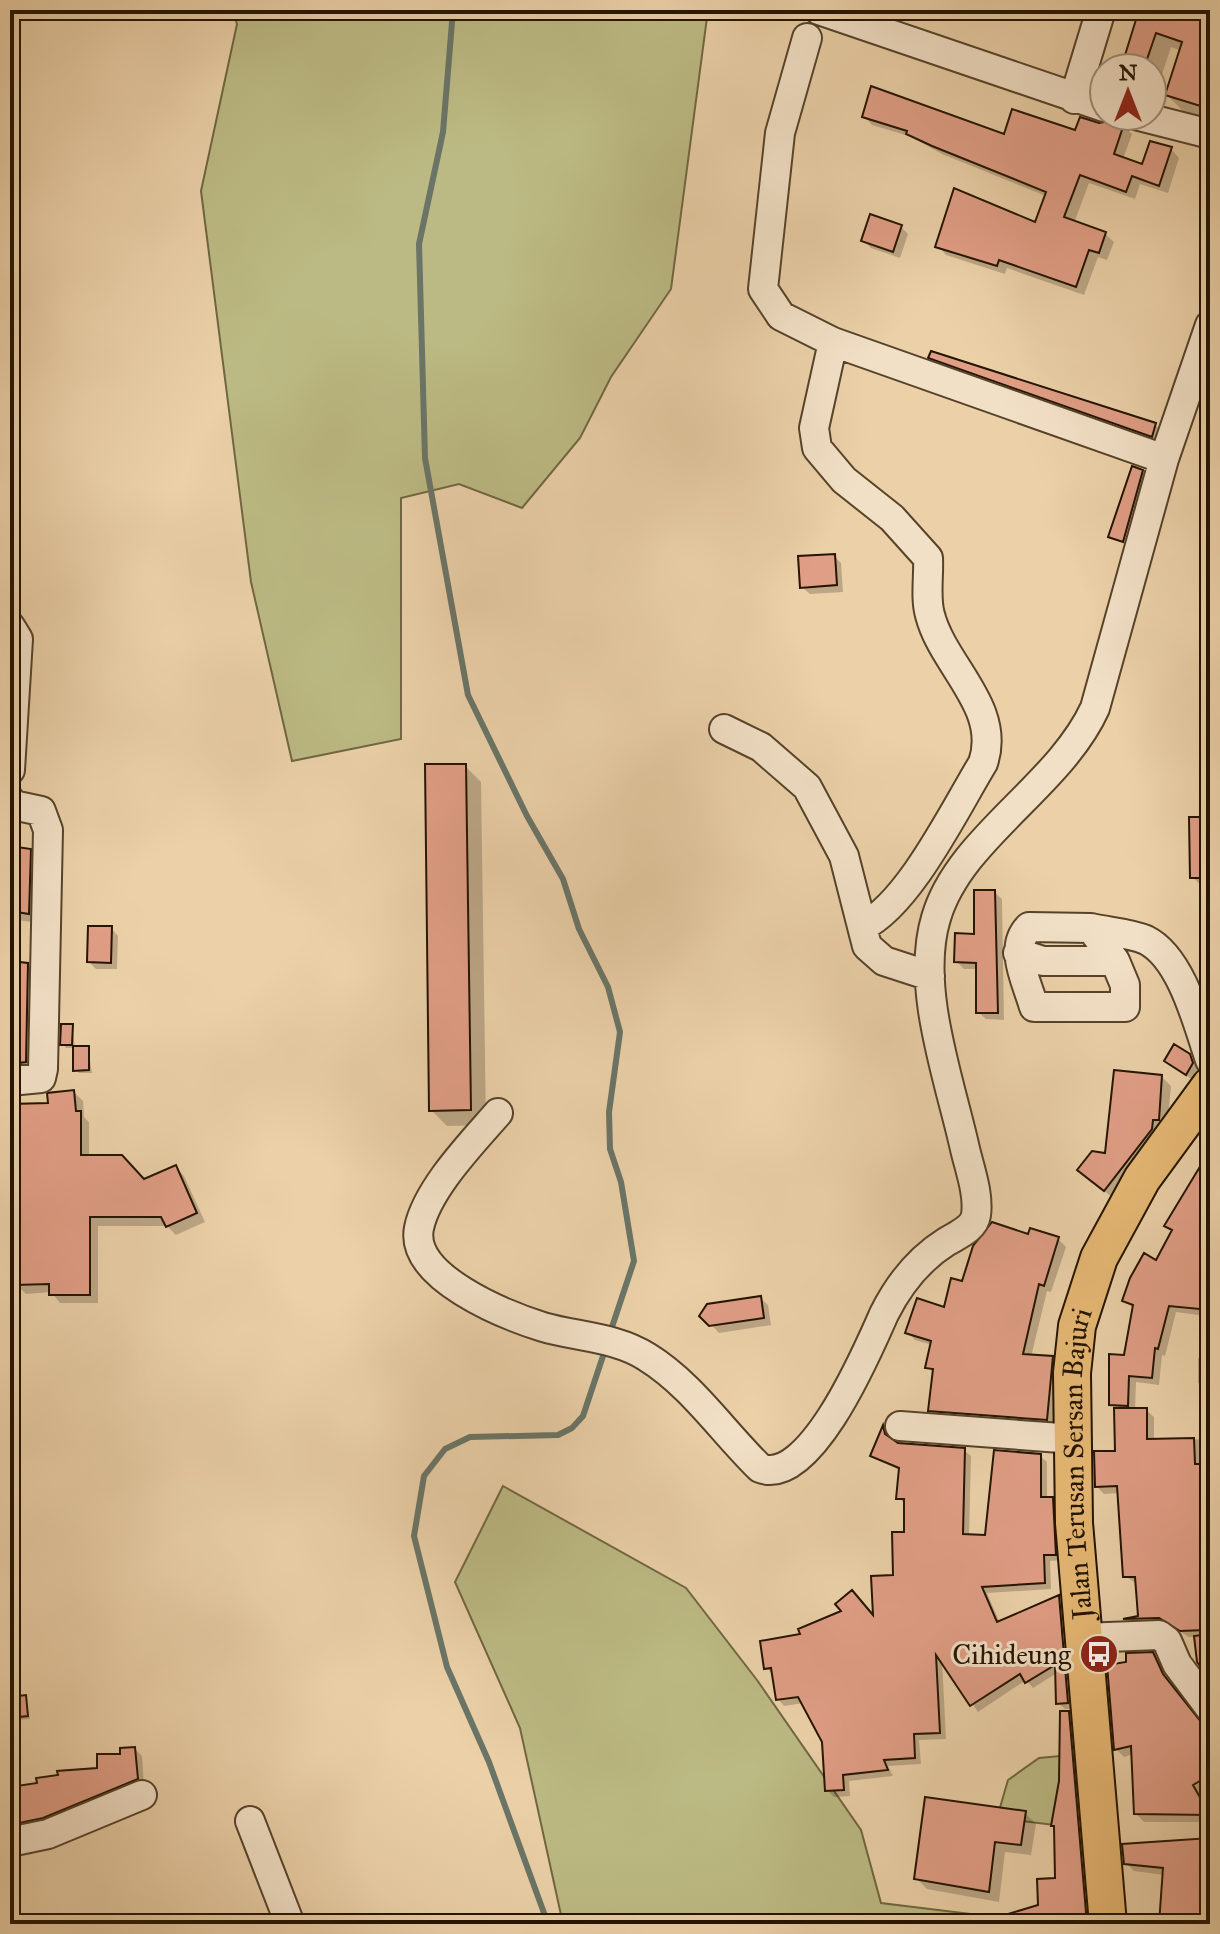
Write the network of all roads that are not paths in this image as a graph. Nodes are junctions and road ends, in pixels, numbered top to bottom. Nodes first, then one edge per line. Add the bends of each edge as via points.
1 (819, 10) edge
2 (1101, 10) edge
3 (895, 23) edge
4 (807, 38) dead end
5 (1074, 99) junction
6 (1088, 103) edge
7 (1168, 123) edge
8 (1210, 134) edge
9 (1210, 325) edge
10 (833, 342) junction
11 (1164, 459) junction
12 (10, 626) edge
13 (724, 729) dead end
14 (10, 770) edge
15 (10, 800) edge
16 (863, 926) junction
17 (1091, 928) junction
18 (1018, 953) junction
19 (1115, 961) junction
20 (930, 976) junction
21 (1210, 1060) edge
22 (10, 1081) edge
23 (1210, 1086) edge
24 (498, 1113) dead end
25 (900, 1426) dead end
26 (1074, 1439) junction
27 (1083, 1638) junction
28 (1210, 1708) edge
29 (142, 1795) dead end
30 (250, 1821) dead end
31 (10, 1842) edge
32 (290, 1924) edge
33 (1108, 1924) edge

1 - 3 street
2 - 5 street
3 - 5 street
4 - 10 street via 780,133 763,289 781,316
5 - 6 street
7 - 8 street
9 - 11 street
10 - 11 street
10 - 16 street via 814,428 817,448 928,558 930,615 988,726 983,763 909,883 880,918
11 - 20 street via 1095,708 1081,738 951,882 932,935
12 - 14 street via 18,639
13 - 16 street via 761,747 807,787 844,856
15 - 22 street via 41,811 48,830 43,1069 41,1078
16 - 20 street via 874,954
17 - 18 street via 1029,927
17 - 19 street
17 - 21 street via 1143,939 1159,950 1184,987
18 - 19 street via 1043,961
18 - 19 street via 1034,1007 1125,1007 1125,985
20 - 24 street via 976,1216 971,1227 938,1248 896,1289 847,1393 810,1447 783,1468 760,1468 677,1379 646,1356 612,1342 543,1327 487,1304 439,1276 422,1255 418,1230 424,1211
23 - 26 main road, Jalan Terusan Sersan Bajuri via 1142,1179 1099,1258 1077,1326
25 - 26 street
26 - 27 main road, Jalan Terusan Sersan Bajuri
27 - 28 street via 1159,1635
27 - 33 main road, Jalan Terusan Sersan Bajuri
29 - 31 street via 48,1834
30 - 32 street

